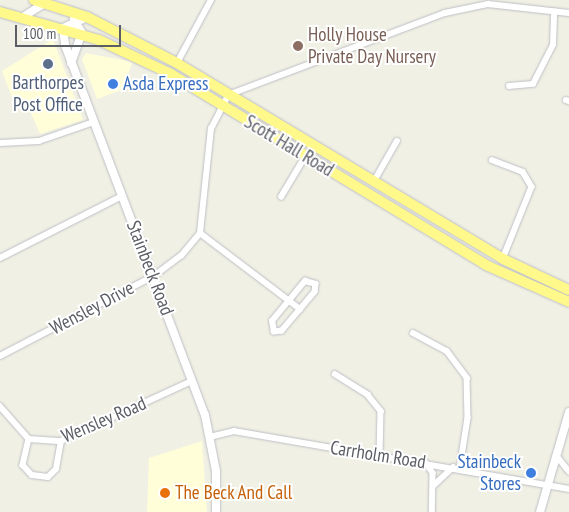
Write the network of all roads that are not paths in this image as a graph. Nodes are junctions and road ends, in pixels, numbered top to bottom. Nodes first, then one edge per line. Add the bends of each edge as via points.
1 (211, 0) edge
2 (45, 1) edge
3 (33, 3) edge
4 (69, 11) junction
5 (0, 12) edge
6 (554, 12) junction
7 (569, 13) edge
8 (23, 17) junction
9 (87, 18) junction
10 (41, 21) junction
11 (76, 22) junction
12 (63, 28) junction
13 (82, 34) junction
14 (71, 63) junction
15 (176, 63) junction
16 (509, 86) dead end
17 (233, 96) junction
18 (222, 105) junction
19 (94, 122) junction
20 (398, 141) dead end
21 (0, 143) edge
22 (306, 155) junction
23 (492, 160) dead end
24 (373, 183) junction
25 (122, 196) junction
26 (281, 197) dead end
27 (200, 233) junction
28 (0, 258) edge
29 (503, 259) junction
30 (154, 276) junction
31 (569, 290) edge
32 (288, 300) junction
33 (569, 302) edge
34 (300, 309) junction
35 (413, 333) dead end
36 (0, 356) edge
37 (335, 374) dead end
38 (192, 382) junction
39 (0, 406) edge
40 (569, 412) edge
41 (210, 437) junction
42 (29, 439) junction
43 (61, 441) junction
44 (556, 455) junction
45 (380, 456) junction
46 (426, 463) junction
47 (568, 464) edge
48 (453, 467) junction
49 (460, 469) junction
50 (569, 471) edge
51 (434, 485) junction
52 (547, 486) junction
53 (569, 489) edge
54 (216, 512) edge
55 (432, 512) edge
56 (540, 512) edge

1 - 15 street
2 - 3 highway, Scott Hall Road
2 - 4 highway, Scott Hall Road
3 - 8 street
3 - 10 street
4 - 9 highway, Scott Hall Road
4 - 11 street
5 - 8 highway, Scott Hall Road
6 - 7 street
6 - 16 street via 553,44 533,84
6 - 17 street via 488,4 445,13
8 - 10 highway, Scott Hall Road
9 - 11 street
9 - 15 highway, Scott Hall Road
10 - 12 highway, Scott Hall Road
11 - 12 street
11 - 13 street
12 - 13 highway, Scott Hall Road
12 - 14 street, Stainbeck Road
13 - 14 street
13 - 18 highway, Scott Hall Road via 171,74
14 - 19 street, Stainbeck Road
15 - 17 highway, Scott Hall Road
17 - 18 street
17 - 24 highway, Scott Hall Road
18 - 22 highway, Scott Hall Road
18 - 27 street via 211,129
19 - 21 street via 39,141
19 - 25 street, Stainbeck Road
20 - 24 street
22 - 26 street
22 - 33 highway, Scott Hall Road via 486,265
23 - 29 street via 524,172 532,187
24 - 29 highway, Scott Hall Road
25 - 28 street
25 - 30 street, Stainbeck Road
27 - 30 street, Wensley Drive via 181,256
27 - 32 street
29 - 31 highway, Scott Hall Road
30 - 36 street, Wensley Drive
30 - 38 street, Stainbeck Road
32 - 34 street
32 - 34 street via 305,281 312,281 315,292
32 - 34 street via 272,321 271,330 282,331
35 - 49 street via 447,350 467,378 468,418
37 - 45 street via 368,395 381,411
38 - 41 street, Stainbeck Road
38 - 43 street, Wensley Road
39 - 42 street
40 - 44 street
41 - 45 street, Carrholm Road via 234,430
41 - 54 street, Stainbeck Road via 216,472
42 - 43 street, Wensley Road
42 - 43 street via 23,465 32,475 48,477 56,469
44 - 47 street
44 - 52 street
45 - 46 street, Carrholm Road
46 - 48 street, Carrholm Road
46 - 51 street
47 - 50 street
48 - 49 street, Carrholm Road
48 - 51 street
49 - 52 street, Carrholm Road
51 - 55 street
52 - 53 street, Carrholm Road
52 - 56 street

